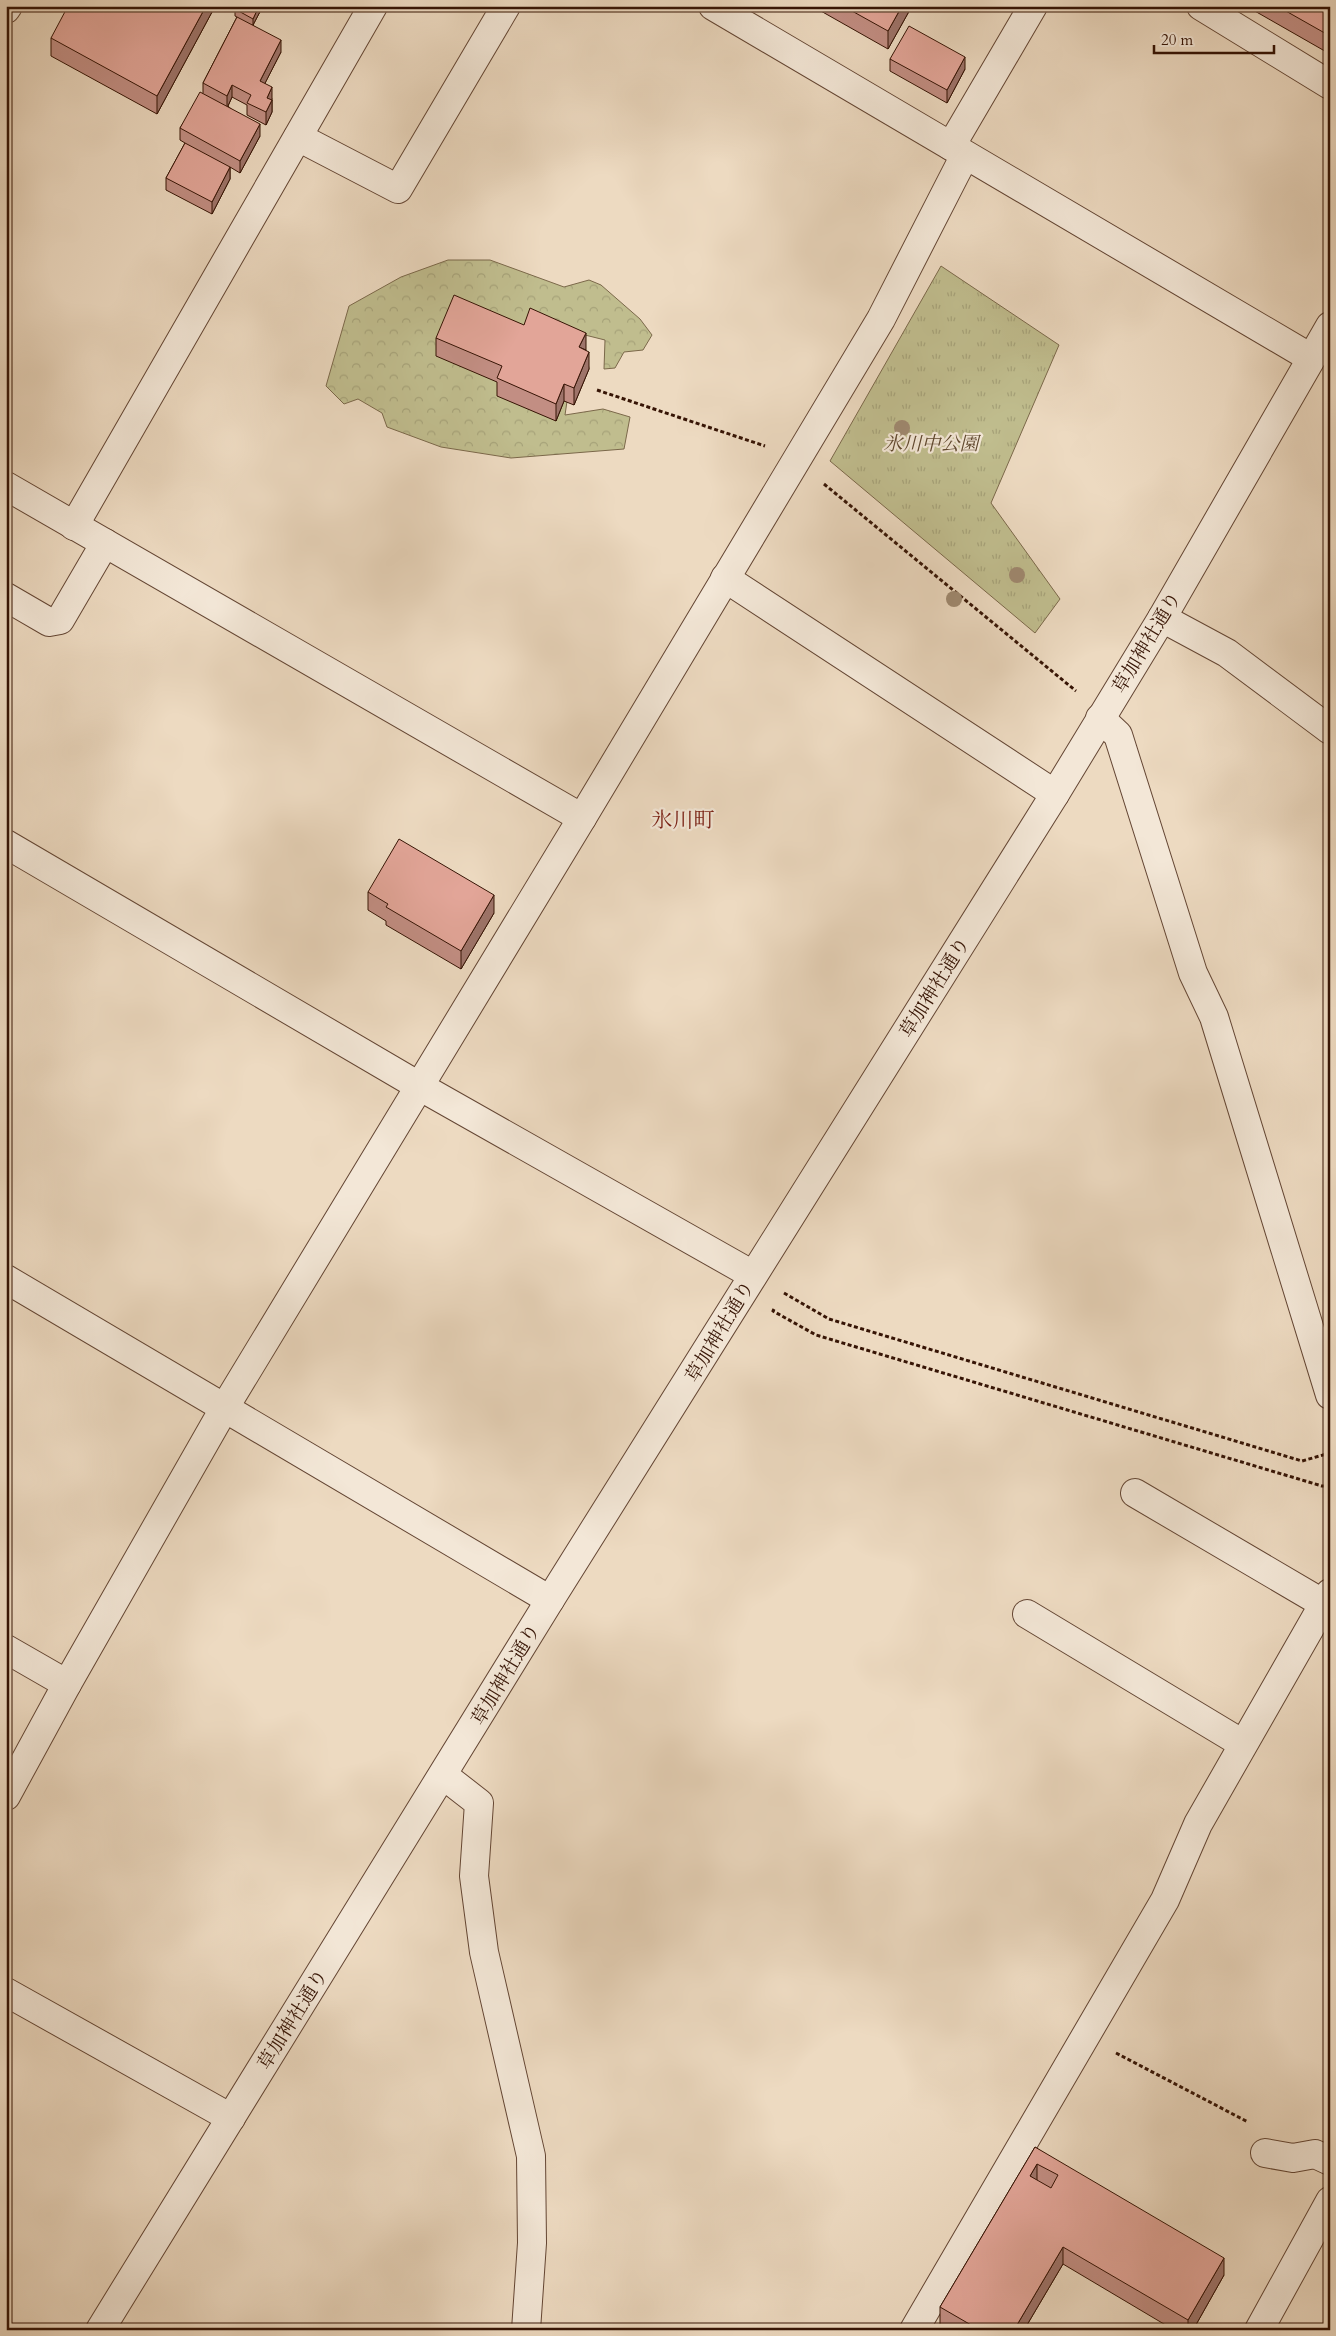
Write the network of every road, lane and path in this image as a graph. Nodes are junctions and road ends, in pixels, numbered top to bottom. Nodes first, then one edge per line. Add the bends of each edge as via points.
1 (373, 6) edge
2 (506, 6) edge
3 (713, 6) edge
4 (1032, 6) edge
5 (1201, 6) edge
6 (1330, 85) edge
7 (298, 137) junction
8 (958, 150) junction
9 (1330, 326) edge
10 (1311, 358) junction
11 (597, 390) dead end
12 (795, 460) junction
13 (6, 486) edge
14 (74, 526) junction
15 (105, 543) junction
16 (725, 578) junction
17 (6, 597) edge
18 (1162, 618) junction
19 (1084, 686) dead end
20 (1100, 718) junction
21 (1330, 730) edge
22 (1055, 794) junction
23 (582, 818) junction
24 (6, 844) edge
25 (419, 1086) junction
26 (753, 1276) junction
27 (6, 1279) edge
28 (784, 1293) junction
29 (781, 1299) dead end
30 (777, 1305) dead end
31 (1330, 1395) edge
32 (225, 1406) junction
33 (1330, 1453) edge
34 (1330, 1486) edge
35 (1135, 1493) dead end
36 (1327, 1599) edge
37 (550, 1600) junction
38 (1027, 1614) dead end
39 (6, 1649) edge
40 (67, 1684) junction
41 (1243, 1744) junction
42 (443, 1775) junction
43 (6, 1796) edge
44 (6, 1992) edge
45 (1085, 2036) junction
46 (231, 2118) junction
47 (1249, 2122) dead end
48 (1265, 2153) dead end
49 (1330, 2161) edge
50 (1330, 2201) edge
51 (1265, 2328) edge
52 (100, 2330) edge
53 (526, 2330) edge
54 (914, 2330) edge

1 - 7 street
2 - 7 street via 398,189
3 - 8 street
4 - 8 street
5 - 6 street
7 - 14 street
8 - 10 street
8 - 12 street via 881,319
9 - 10 street, 草加神社通り
10 - 18 street, 草加神社通り
11 - 12 path via 782,452
12 - 16 street
12 - 19 path via 1078,693
13 - 14 street
14 - 15 street
15 - 17 street via 60,620 49,622
15 - 23 street
16 - 22 street
16 - 23 street
18 - 20 street, 草加神社通り
18 - 21 street via 1227,653
20 - 22 street, 草加神社通り
20 - 31 street via 1118,735 1193,973 1214,1016
22 - 26 street, 草加神社通り
23 - 25 street
24 - 25 street
25 - 26 street
25 - 32 street
26 - 28 path
26 - 37 street, 草加神社通り
27 - 32 street
28 - 29 path
28 - 33 path via 829,1319 1302,1461
30 - 34 path via 773,1311 816,1335
32 - 37 street
32 - 40 street
35 - 36 street
36 - 41 street
37 - 42 street, 草加神社通り
38 - 41 street
39 - 40 street
40 - 43 street
41 - 45 street via 1198,1824 1165,1900
42 - 46 street, 草加神社通り
42 - 53 street via 479,1803 474,1876 484,1952 531,2156 532,2243
44 - 46 street
45 - 47 path
45 - 54 street
46 - 52 street, 草加神社通り
48 - 49 street via 1293,2158 1315,2154
50 - 51 street

